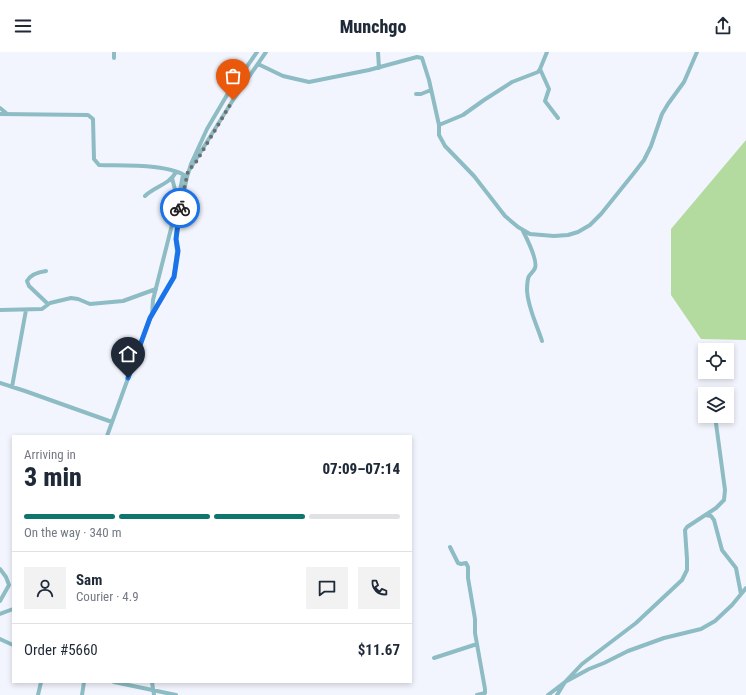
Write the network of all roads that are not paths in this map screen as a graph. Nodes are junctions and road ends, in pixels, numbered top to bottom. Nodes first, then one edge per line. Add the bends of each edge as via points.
1 (114, 52) edge
2 (257, 52) edge
3 (266, 52) edge
4 (378, 52) edge
5 (547, 52) edge
6 (697, 52) edge
7 (114, 58) dead end
8 (258, 64) junction
9 (379, 68) junction
10 (540, 70) junction
11 (432, 90) junction
12 (416, 94) dead end
13 (0, 108) edge
14 (6, 113) junction
15 (0, 114) edge
16 (558, 118) dead end
17 (439, 126) junction
18 (188, 171) junction
19 (176, 172) junction
20 (185, 176) junction
21 (172, 178) junction
22 (145, 196) dead end
23 (180, 202) junction
24 (522, 230) junction
25 (46, 271) dead end
26 (156, 289) junction
27 (48, 304) junction
28 (0, 310) edge
29 (26, 310) junction
30 (152, 316) junction
31 (542, 341) dead end
32 (0, 383) edge
33 (12, 387) junction
34 (112, 422) junction
35 (716, 423) edge
36 (107, 435) edge
37 (705, 515) junction
38 (450, 548) dead end
39 (0, 569) edge
40 (746, 588) edge
41 (741, 594) junction
42 (0, 601) edge
43 (12, 609) edge
44 (0, 614) edge
45 (0, 639) edge
46 (477, 644) junction
47 (12, 645) edge
48 (434, 658) dead end
49 (565, 682) junction
50 (41, 683) edge
51 (84, 683) edge
52 (120, 683) edge
53 (152, 683) edge
54 (154, 689) junction
55 (38, 695) edge
56 (82, 695) edge
57 (154, 695) edge
58 (176, 695) edge
59 (477, 695) edge
60 (548, 695) edge
61 (557, 695) edge

1 - 7 street
2 - 18 street via 207,129
3 - 8 street
4 - 9 street
5 - 10 street
6 - 24 street via 684,82 662,114 644,160 601,214 590,225 568,235 537,235
8 - 9 street via 283,76 309,82
8 - 18 street
9 - 11 street via 417,57 422,58
10 - 16 street via 549,88 545,100
10 - 17 street via 512,82 463,115
11 - 12 street
11 - 17 street
13 - 14 street
14 - 15 street
14 - 19 street via 88,115 93,119 94,159 99,165 132,165
17 - 24 street via 444,146 474,176 505,216
18 - 20 street
19 - 20 street
19 - 21 street
20 - 23 street
21 - 22 street
21 - 23 street
23 - 26 street
23 - 30 street via 174,277
24 - 31 street via 536,265 528,280 528,292
25 - 27 street via 37,272 27,281
26 - 27 street via 123,301 90,304 71,298
26 - 30 street
27 - 29 street via 42,309
28 - 29 street
29 - 33 street
30 - 34 street
32 - 33 street
33 - 34 street
34 - 36 street
35 - 37 street via 725,494 724,500
37 - 41 street via 714,520 722,550 736,568
37 - 49 street via 685,530 687,570 682,580 636,623 582,664
38 - 46 street via 458,562 467,564
39 - 42 street via 9,585
40 - 41 street
41 - 49 street via 715,621 701,629 664,638 628,651
43 - 44 street
45 - 47 street
46 - 48 street
46 - 59 street via 485,691
49 - 60 street
49 - 61 street
50 - 55 street
51 - 56 street
52 - 54 street
53 - 54 street
54 - 57 street
54 - 58 street

